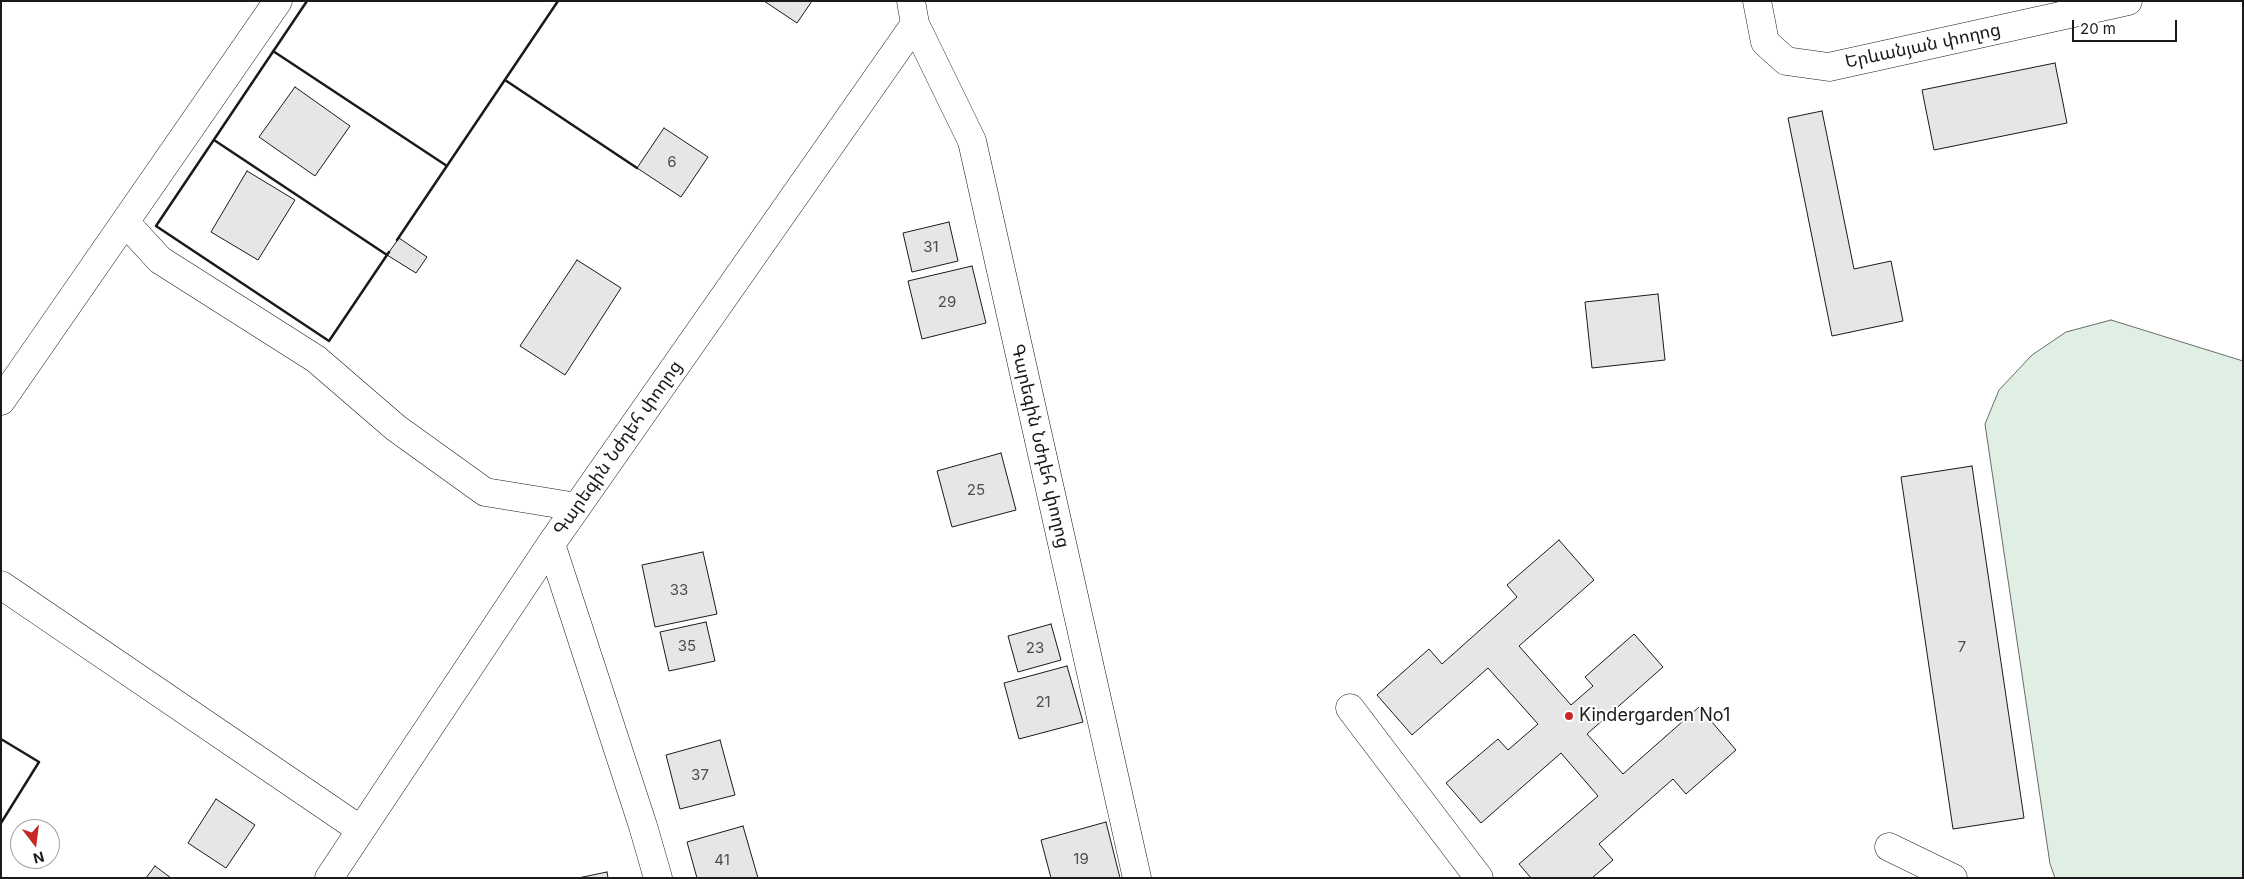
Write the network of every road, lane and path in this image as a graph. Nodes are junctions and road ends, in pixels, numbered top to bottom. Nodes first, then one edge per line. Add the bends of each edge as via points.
1 (278, 1) edge
2 (1757, 1) edge
3 (2128, 1) edge
4 (913, 13) edge
5 (126, 223) junction
6 (1, 401) edge
7 (577, 507) junction
8 (550, 544) junction
9 (1, 585) edge
10 (1350, 708) dead end
11 (361, 830) junction
12 (1889, 846) dead end
13 (329, 878) edge
14 (658, 878) edge
15 (1137, 878) edge
16 (1479, 878) edge
17 (1953, 878) edge

1 - 5 street
2 - 3 street, Երևանյան փողոց via 1765,42 1786,61 1829,67
4 - 7 street, Գարեգին Նժդեհ փողոց
4 - 15 street, Գարեգին Նժդեհ փողոց via 972,141
5 - 6 street
5 - 7 street via 160,260 316,359 396,428 485,492
7 - 8 street, Գարեգին Նժդեհ փողոց
8 - 11 street, Գարեգին Նժդեհ փողոց
8 - 14 street
9 - 11 street
10 - 16 street
11 - 13 street, Գարեգին Նժդեհ փողոց
12 - 17 street

